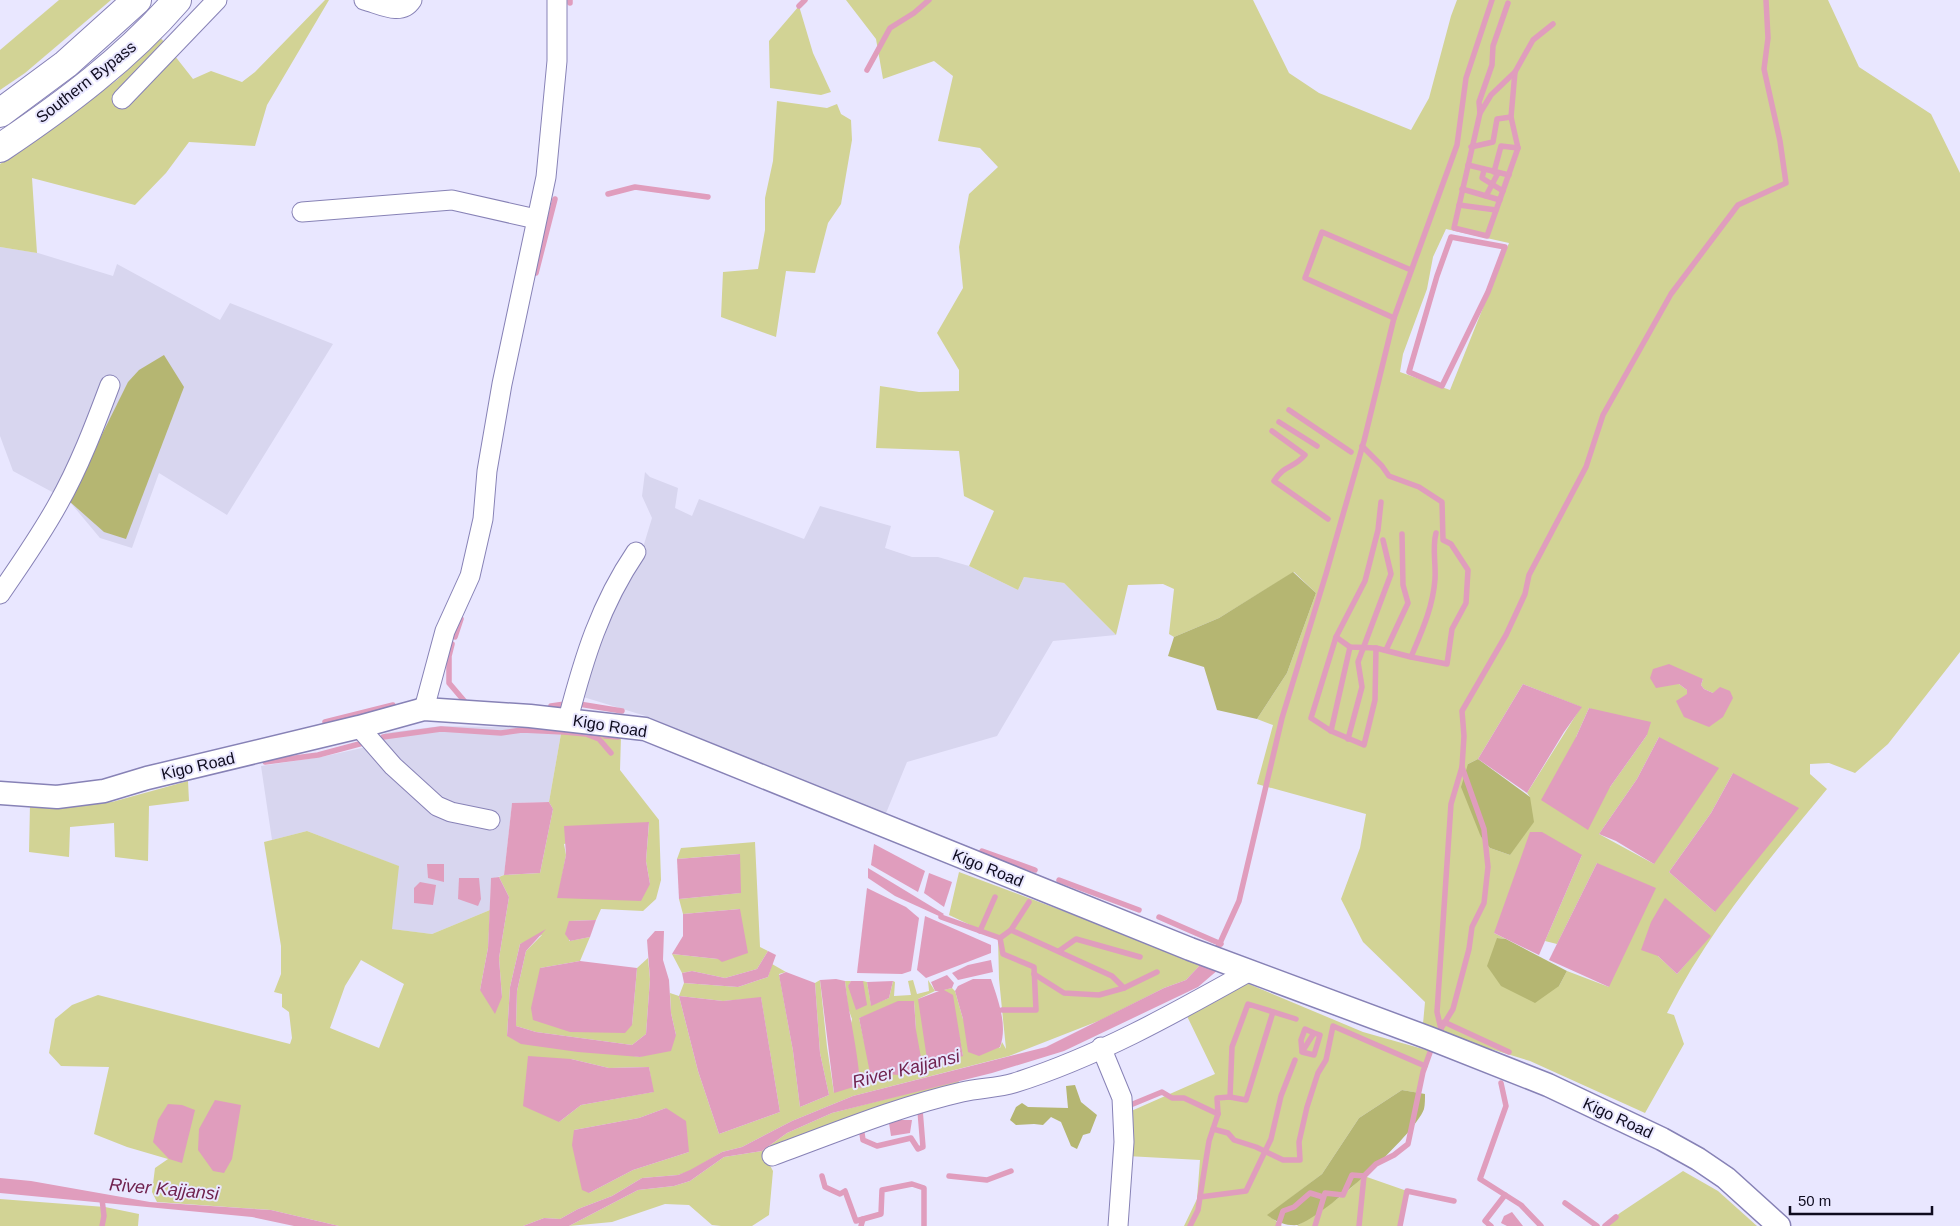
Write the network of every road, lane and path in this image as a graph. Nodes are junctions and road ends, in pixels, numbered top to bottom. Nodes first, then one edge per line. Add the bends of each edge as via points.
1 (137, 0) edge
2 (216, 0) edge
3 (364, 0) edge
4 (412, 0) edge
5 (557, 0) edge
6 (172, 6) edge
7 (122, 99) dead end
8 (0, 113) edge
9 (0, 148) edge
10 (302, 212) dead end
11 (536, 219) junction
12 (110, 385) dead end
13 (636, 552) dead end
14 (0, 594) edge
15 (424, 709) junction
16 (568, 720) junction
17 (359, 727) junction
18 (0, 793) edge
19 (490, 820) dead end
20 (1250, 971) junction
21 (1101, 1048) junction
22 (772, 1156) dead end
23 (1118, 1226) edge
24 (1779, 1226) edge

1 - 8 highway, Southern Bypass via 66,64
2 - 7 street
3 - 4 street via 398,10 407,7
5 - 11 street via 557,61 548,162
6 - 9 highway, Southern Bypass via 127,52
10 - 11 street via 452,200
11 - 15 street via 502,384 487,471 483,519 470,576 445,631
12 - 14 street via 59,503
13 - 16 street via 612,590 586,652
15 - 16 street, Kigo Road
15 - 17 street, Kigo Road
16 - 20 street, Kigo Road via 645,729
17 - 18 street, Kigo Road via 104,791 57,797
17 - 19 street via 393,766 436,806
20 - 21 street
20 - 24 street, Kigo Road via 1548,1085 1662,1139 1726,1178
21 - 22 street via 1014,1083 962,1092 892,1112
21 - 23 street via 1122,1098 1124,1142

